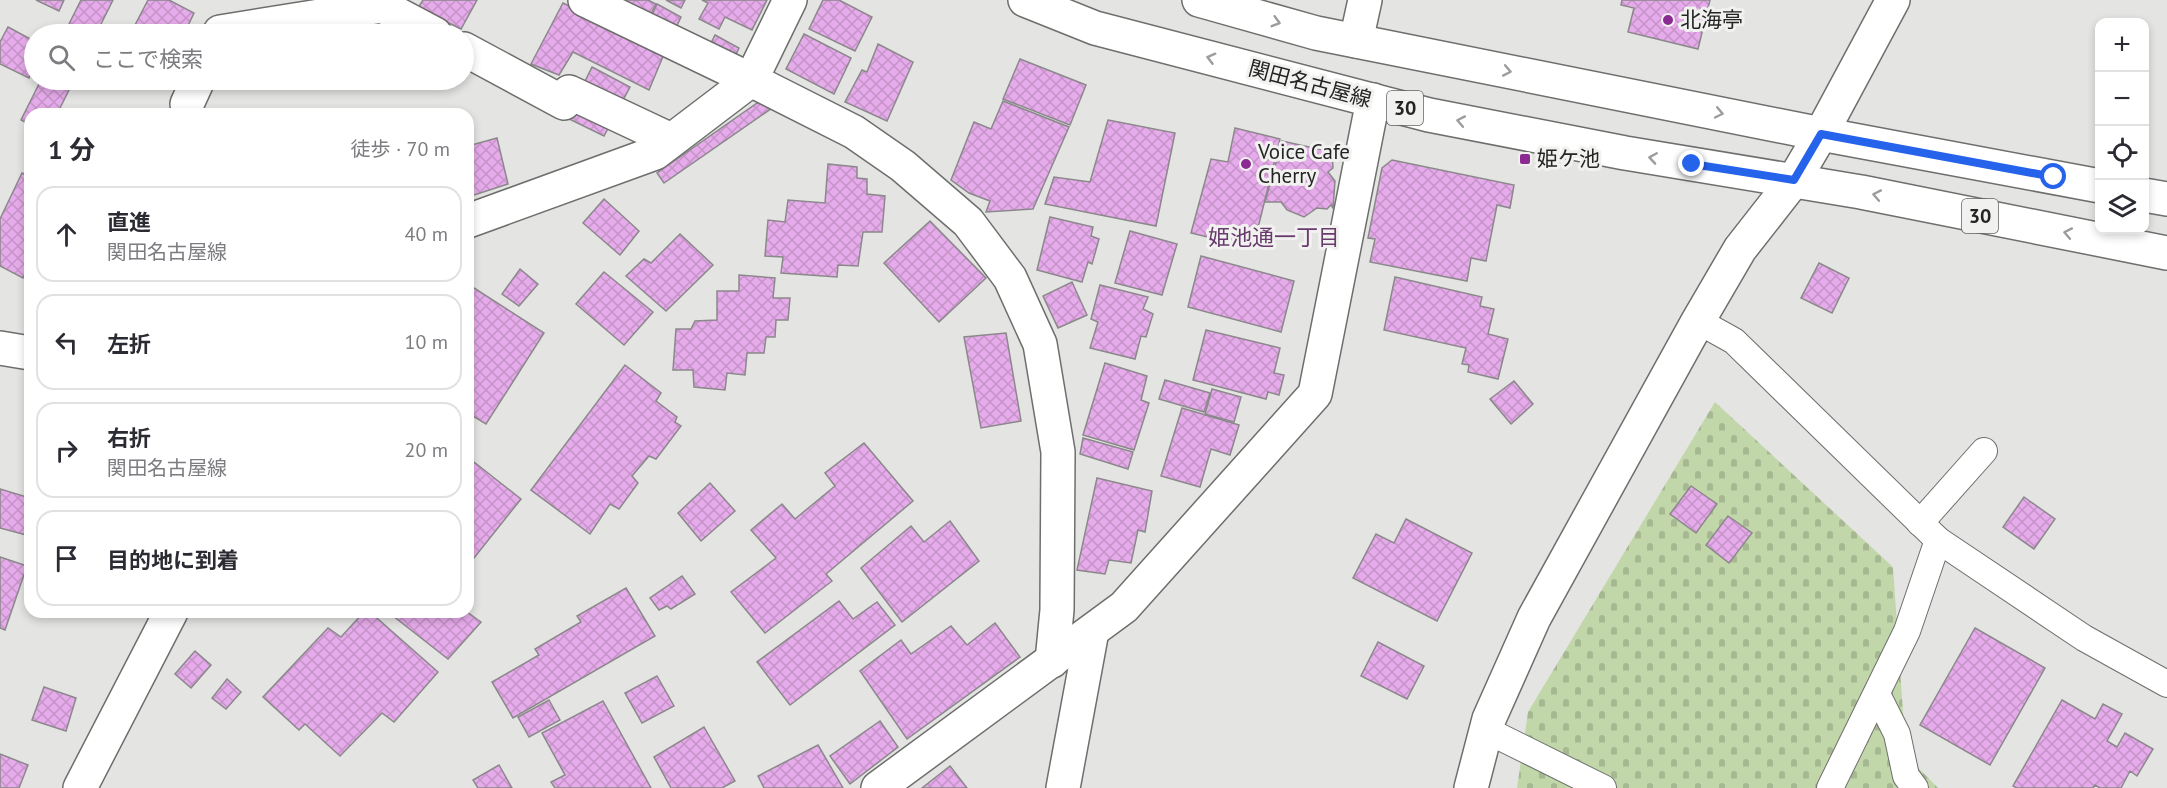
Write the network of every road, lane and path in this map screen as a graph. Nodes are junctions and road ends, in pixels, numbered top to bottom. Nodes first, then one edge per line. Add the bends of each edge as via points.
1 (585, 0) edge
2 (790, 0) edge
3 (1025, 0) edge
4 (1199, 0) edge
5 (1365, 0) edge
6 (1893, 0) edge
7 (274, 24) edge
8 (416, 24) edge
9 (1356, 41) junction
10 (474, 55) edge
11 (751, 80) junction
12 (1373, 100) junction
13 (1821, 134) junction
14 (671, 140) junction
15 (1794, 180) junction
16 (2095, 185) edge
17 (2149, 196) edge
18 (2167, 199) edge
19 (474, 218) edge
20 (2167, 253) edge
21 (1698, 321) junction
22 (0, 348) edge
23 (24, 352) edge
24 (1984, 451) dead end
25 (1920, 523) junction
26 (1938, 540) junction
27 (168, 618) edge
28 (1092, 631) junction
29 (1052, 661) junction
30 (2167, 684) edge
31 (1877, 694) junction
32 (1486, 730) junction
33 (80, 788) edge
34 (878, 788) edge
35 (1063, 788) edge
36 (1471, 788) edge
37 (1603, 788) edge
38 (1830, 788) edge
39 (1916, 788) edge

1 - 11 street
2 - 11 street
12 -> 3 street, 関田名古屋線 / 30 via 1095,28
4 -> 9 street
5 - 9 street
6 - 13 street
7 - 8 street via 382,6
9 -> 13 street
10 - 14 street via 564,103 569,92
11 - 14 street
11 - 29 street via 854,132 903,166 968,222 1010,278 1040,344 1058,452 1057,610
15 -> 12 street, 関田名古屋線 / 30 via 1625,153 1428,115
12 - 28 street via 1316,394 1124,607
13 - 15 street
13 - 16 street
14 - 19 street via 655,153
20 -> 15 street, 関田名古屋線 / 30
15 - 21 street via 1740,249
17 - 18 street
21 - 25 lane via 1734,341
21 - 32 street via 1533,618
22 - 23 street
24 - 25 lane
25 - 26 lane
26 - 30 lane via 2084,639
26 - 31 lane via 1907,631
27 - 33 street
28 - 29 street
28 - 35 street
29 - 34 street
31 - 38 lane
31 - 39 lane via 1898,734 1906,776
32 - 36 street
32 - 37 lane

